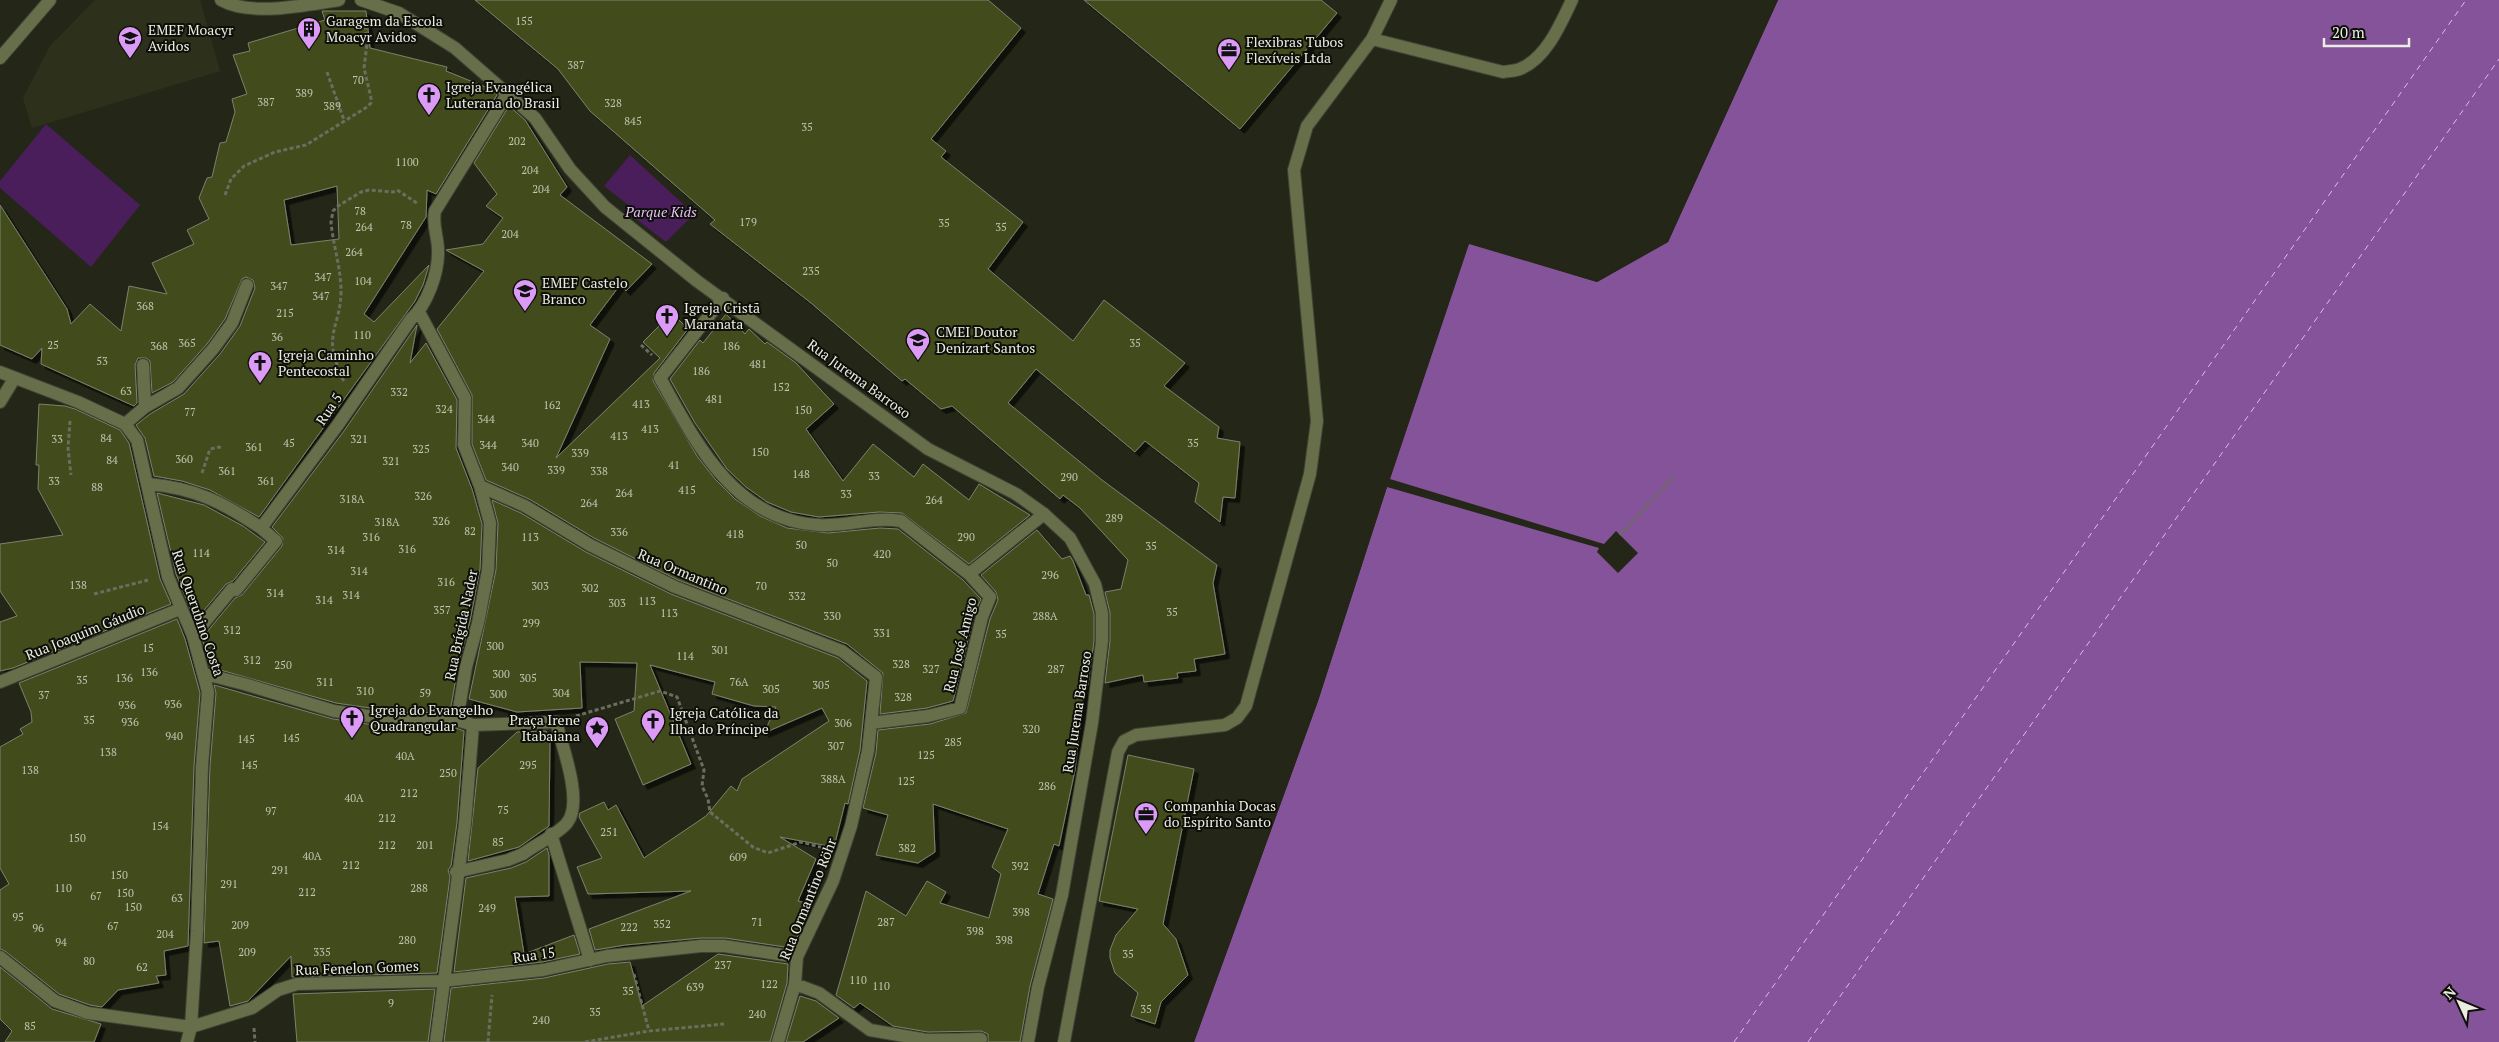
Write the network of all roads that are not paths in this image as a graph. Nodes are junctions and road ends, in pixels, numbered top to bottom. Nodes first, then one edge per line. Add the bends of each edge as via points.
1 (50, 0) edge
2 (221, 0) edge
3 (338, 0) edge
4 (1391, 0) edge
5 (1572, 0) edge
6 (366, 1) edge
7 (1372, 39) junction
8 (0, 58) edge
9 (508, 93) junction
10 (247, 285) dead end
11 (723, 298) junction
12 (419, 312) junction
13 (143, 365) dead end
14 (0, 372) edge
15 (14, 379) junction
16 (0, 402) edge
17 (146, 407) junction
18 (125, 424) junction
19 (148, 484) junction
20 (480, 486) junction
21 (1044, 514) junction
22 (261, 528) junction
23 (968, 574) junction
24 (180, 609) junction
25 (193, 636) junction
26 (204, 674) junction
27 (876, 677) joint
28 (0, 682) edge
29 (457, 720) junction
30 (871, 723) junction
31 (473, 725) junction
32 (551, 834) junction
33 (456, 872) junction
34 (0, 957) edge
35 (798, 957) junction
36 (590, 960) junction
37 (442, 980) junction
38 (794, 984) junction
39 (191, 1027) junction
40 (981, 1039) dead end
41 (187, 1042) edge
42 (436, 1042) edge
43 (778, 1042) edge
44 (1028, 1042) edge
45 (1064, 1042) edge

1 - 8 street
2 - 3 street via 252,9
4 - 7 street
5 - 7 street via 1541,53 1522,68 1503,72
6 - 9 street, Rua Jurema Barroso via 399,13 432,32
7 - 45 street via 1307,126 1294,170 1317,421 1310,474 1246,706 1238,718 1225,725 1136,735 1124,741 1118,752
9 - 11 street, Rua Jurema Barroso via 535,118 570,169 605,208
9 - 12 street, Rua 5 via 434,211 432,224 438,249 437,266
10 - 17 street via 232,323 213,349 178,388
11 - 21 street, Rua Jurema Barroso via 928,449 1016,494
11 - 23 street, Rua José Amigo via 660,378 710,463 760,510 809,525 832,526 887,519 900,521
12 - 20 street, Rua Brígida Nader via 466,398 464,445
12 - 22 street, Rua 5
13 - 17 street
14 - 15 street
15 - 16 street
15 - 18 street via 78,402
17 - 18 street
18 - 19 street, Rua Querubino Costa via 137,440
19 - 22 street via 193,492 228,506
19 - 24 street, Rua Querubino Costa via 168,577
20 - 27 street, Rua Ormantino via 525,506 590,545 675,587 842,651
20 - 29 street, Rua Brígida Nader via 490,523 488,570
21 - 23 street
21 - 44 street, Rua Jurema Barroso via 1070,538 1095,584 1102,613 1102,641 1092,723 1062,895
22 - 25 street via 276,541 255,570 236,590 232,589
23 - 30 street, Rua José Amigo via 990,597 982,617 960,708 928,716
24 - 25 street, Rua Querubino Costa
24 - 28 street, Rua Joaquim Gáudio
25 - 26 street, Rua Querubino Costa
26 - 29 street via 334,710 403,721
26 - 39 street, Rua Querubino Costa via 208,692
27 - 30 street, Rua Ormantino Röhr
29 - 31 street
30 - 35 street, Rua Ormantino Röhr via 864,775 844,853
31 - 32 street via 556,722 575,799 572,815 566,824
31 - 33 street via 465,822
32 - 33 street via 523,854
32 - 36 street
33 - 37 street
34 - 39 street, Rua Fenelon Gomes via 55,1001 88,1013
35 - 36 street, Rua 15 via 712,946
35 - 38 street, Rua Ormantino Röhr
36 - 37 street, Rua 15 via 543,970
37 - 39 street, Rua Fenelon Gomes via 297,984 278,990 252,1008
37 - 42 street
38 - 40 street via 819,993 870,1030 927,1040
38 - 43 street, Rua Ormantino Röhr
39 - 41 street, Rua Querubino Costa

